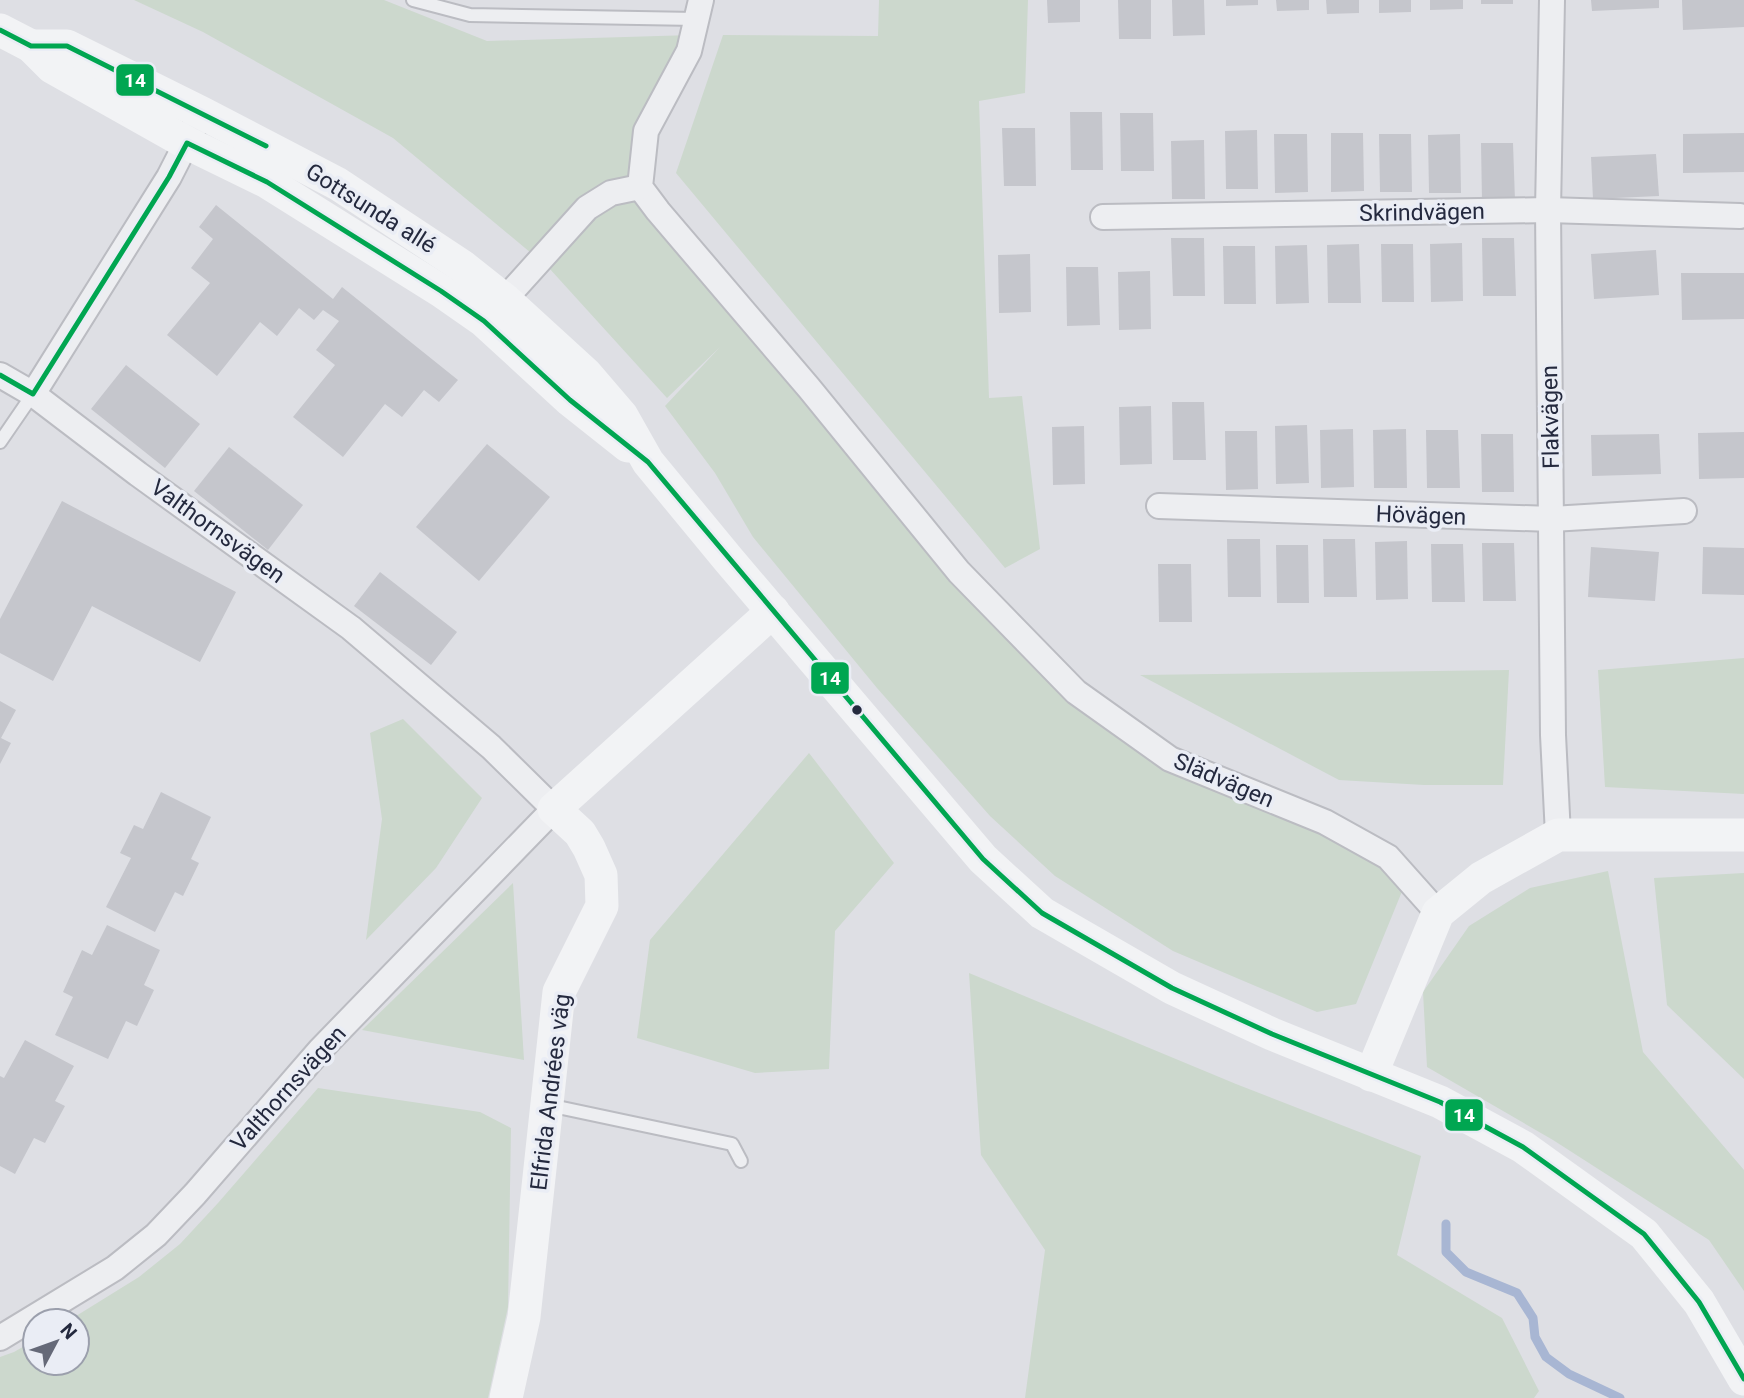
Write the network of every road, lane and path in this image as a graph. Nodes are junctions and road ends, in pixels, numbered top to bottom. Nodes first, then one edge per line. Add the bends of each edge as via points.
1 (413, 0) edge
2 (1552, 0) edge
3 (698, 10) edge
4 (0, 30) edge
5 (31, 46) junction
6 (202, 113) junction
7 (187, 143) junction
8 (640, 187) junction
9 (1548, 209) junction
10 (1103, 216) dead end
11 (1740, 216) dead end
12 (494, 310) junction
13 (0, 375) edge
14 (33, 394) junction
15 (0, 442) edge
16 (1159, 506) dead end
17 (1684, 511) dead end
18 (1552, 520) junction
19 (773, 611) junction
20 (554, 809) junction
21 (1558, 835) junction
22 (1744, 835) edge
23 (1438, 913) junction
24 (1371, 1075) junction
25 (548, 1105) junction
26 (741, 1161) dead end
27 (0, 1338) edge
28 (1744, 1379) edge
29 (506, 1398) edge

1 - 3 lane via 470,15
2 - 9 street, Flakvägen
3 - 8 street via 688,51 646,131
4 - 5 street, Gottsunda allé
5 - 6 street, Gottsunda allé via 67,46
5 - 7 street, Gottsunda allé via 52,67
6 - 7 street
6 - 12 street, Gottsunda allé via 338,184 462,266
7 - 12 street, Gottsunda allé via 267,182 441,290
7 - 14 street
8 - 12 street via 611,193 587,208
8 - 23 street, Slädvägen via 959,572 1076,692 1170,759 1325,822 1388,857
9 - 10 street, Skrindvägen
9 - 11 street, Skrindvägen
9 - 18 street, Flakvägen
12 - 19 street, Gottsunda allé via 586,374 622,416 648,462
13 - 14 street, Valthornsvägen
14 - 15 lane
14 - 20 street, Valthornsvägen via 351,628 491,747
16 - 18 street, Hövägen
17 - 18 street, Hövägen
18 - 21 street, Flakvägen
19 - 20 street, Valthornsvägen
19 - 24 street, Gottsunda allé via 984,859 1042,913 1172,988
20 - 25 street, Elfrida Andrées väg via 589,848 601,875 602,905 559,992
20 - 27 street, Valthornsvägen via 320,1050 156,1235 115,1268
21 - 22 street
21 - 23 street via 1480,878
23 - 24 street
24 - 28 street, Gottsunda allé via 1440,1102 1523,1147 1644,1234 1699,1302
25 - 26 lane via 732,1144
25 - 29 street, Elfrida Andrées väg via 524,1317

